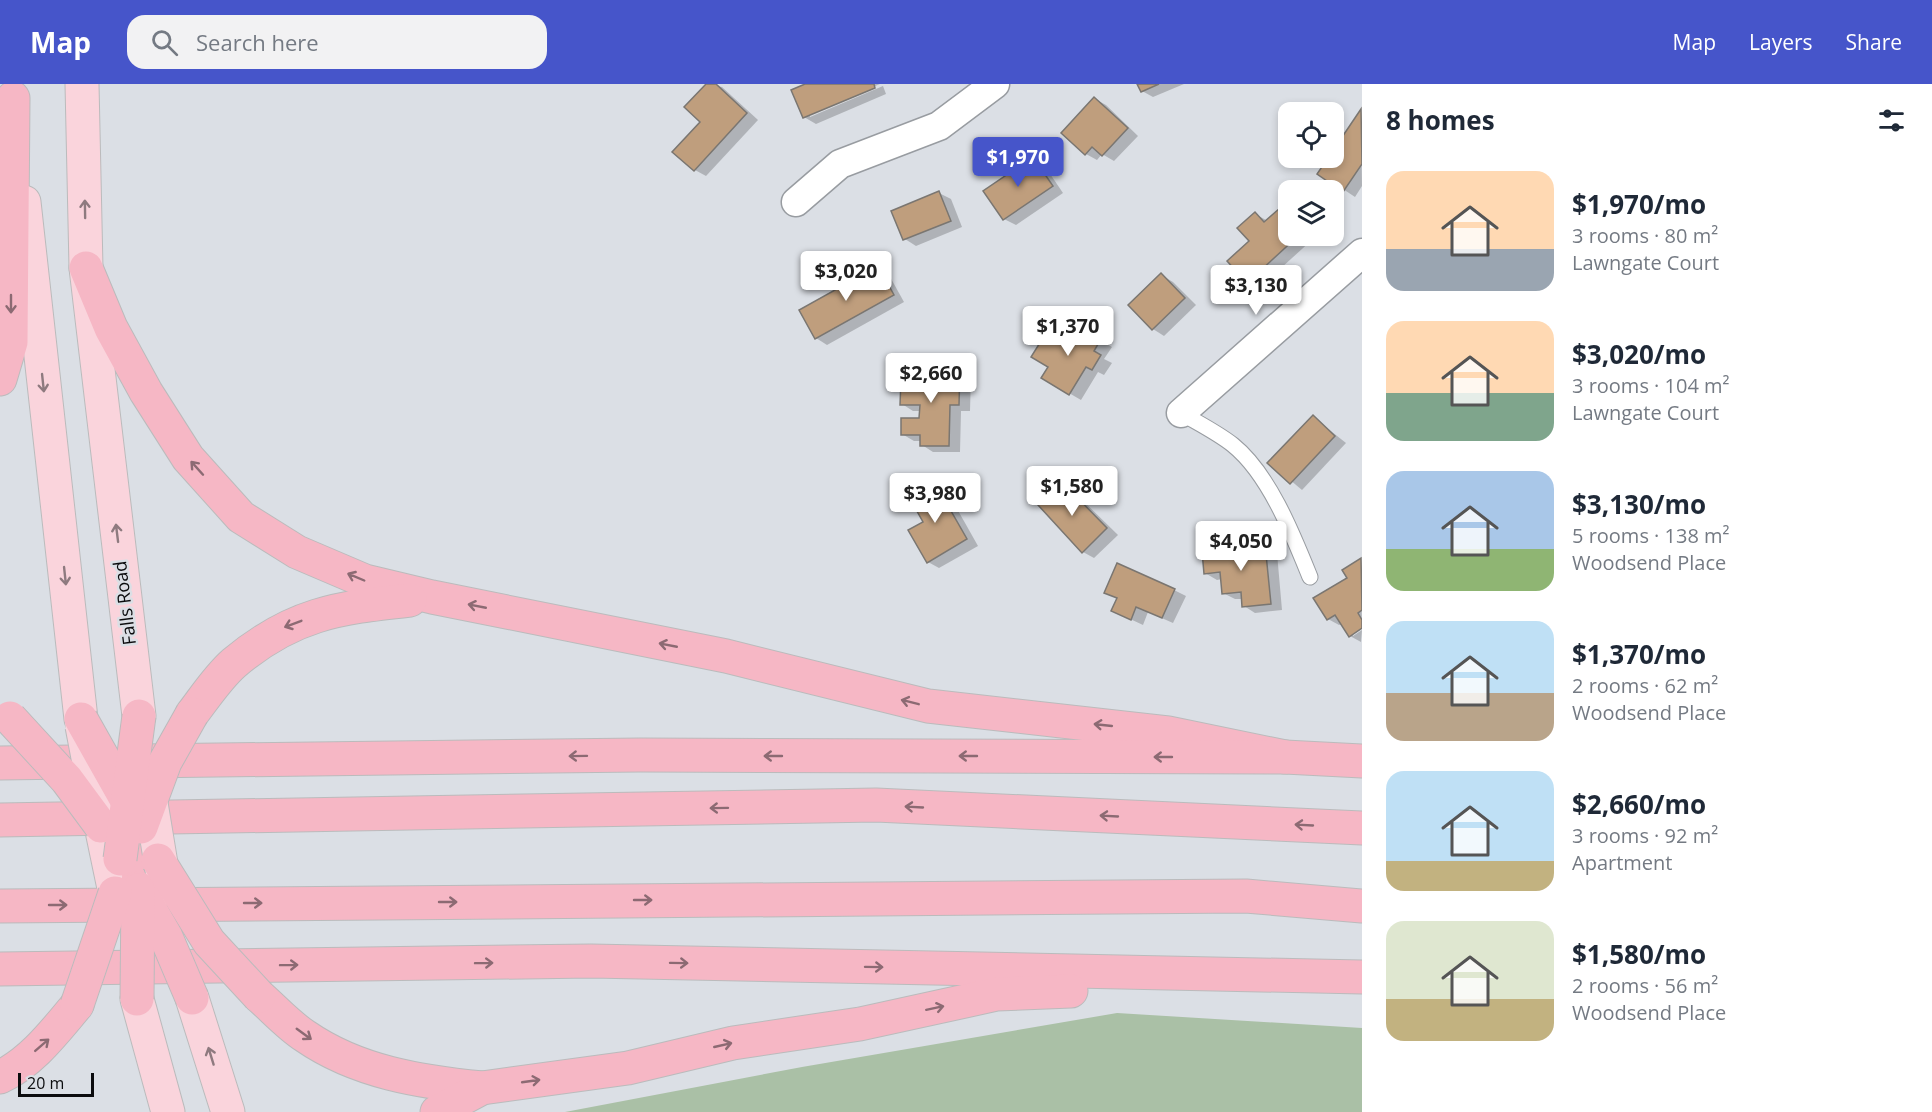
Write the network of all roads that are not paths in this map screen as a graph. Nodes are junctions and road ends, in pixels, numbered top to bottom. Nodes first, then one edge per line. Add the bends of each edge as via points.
1 (82, 84) edge
2 (995, 84) edge
3 (13, 91) edge
4 (796, 202) dead end
5 (1362, 254) edge
6 (86, 268) junction
7 (0, 379) edge
8 (1181, 413) joint
9 (1311, 577) dead end
10 (432, 597) junction
11 (5, 714) edge
12 (139, 716) joint
13 (81, 718) junction
14 (1285, 758) junction
15 (1362, 761) edge
16 (0, 763) edge
17 (139, 809) junction
18 (0, 820) edge
19 (100, 826) junction
20 (1362, 828) edge
21 (120, 859) junction
22 (158, 860) junction
23 (127, 891) junction
24 (0, 906) edge
25 (1362, 906) edge
26 (0, 969) edge
27 (1362, 978) edge
28 (192, 998) junction
29 (137, 999) joint
30 (0, 1077) edge
31 (482, 1088) junction
32 (168, 1112) edge
33 (228, 1112) edge
34 (437, 1112) edge

6 -> 1 main road, Falls Road
2 - 4 street via 939,126 840,164
3 -> 7 highway via 11,342
3 -> 13 main road
5 - 8 street
10 -> 6 highway via 365,581 316,561 241,517 188,458 146,392 111,328
12 -> 6 main road, Falls Road
8 - 9 lane via 1233,445 1259,473
14 -> 10 highway via 1168,732 928,706 726,656
10 -> 17 highway, bridge via 344,607 287,626 232,664 192,714
11 - 19 highway, bridge via 67,780
12 - 17 highway, bridge
13 - 17 highway, bridge
13 - 19 main road, bridge
14 - 15 highway
14 -> 16 highway via 640,755
17 - 21 highway, bridge
17 - 22 main road, bridge
17 - 23 highway
20 -> 18 highway via 876,805
19 - 21 highway
19 - 23 main road
21 - 23 highway
22 - 28 main road, bridge
22 -> 31 highway, bridge via 208,942 259,996 305,1036 355,1063 420,1082
23 - 28 highway, bridge via 166,937
23 - 29 highway, bridge
30 -> 23 highway, bridge via 50,1038 77,1005
24 -> 25 highway via 1246,896
26 -> 27 highway via 591,961
31 -> 27 highway via 628,1068 733,1043 860,1024 997,994
33 -> 28 main road
29 - 32 main road
31 - 34 highway

